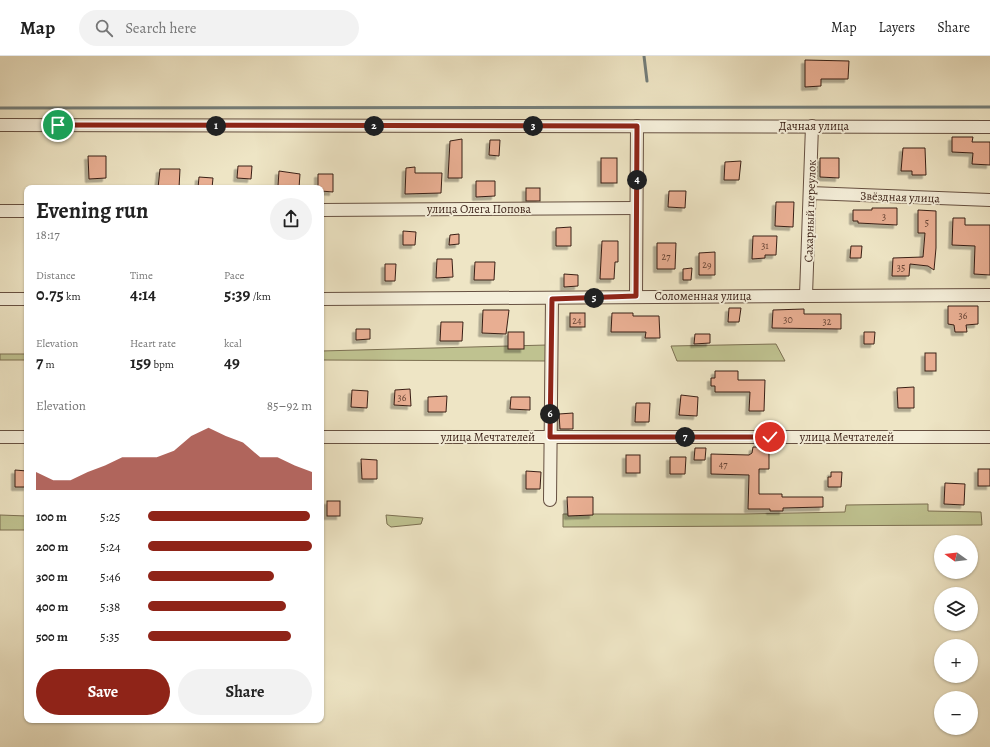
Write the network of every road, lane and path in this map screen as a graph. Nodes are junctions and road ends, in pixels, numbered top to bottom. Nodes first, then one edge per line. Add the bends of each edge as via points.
1 (0, 125) edge
2 (637, 126) junction
3 (812, 126) junction
4 (990, 127) edge
5 (810, 194) junction
6 (990, 200) edge
7 (636, 208) junction
8 (324, 210) edge
9 (0, 211) edge
10 (24, 211) edge
11 (806, 295) junction
12 (990, 295) edge
13 (636, 296) junction
14 (0, 299) edge
15 (24, 299) edge
16 (324, 299) edge
17 (552, 299) junction
18 (0, 437) edge
19 (24, 437) edge
20 (324, 437) edge
21 (550, 437) junction
22 (990, 437) edge
23 (550, 500) dead end

1 - 2 street, Дачная улица
2 - 3 street, Дачная улица
2 - 7 street
3 - 4 street, Дачная улица
3 - 5 street, Сахарный переулок
5 - 6 street, Звёздная улица
5 - 11 street, Сахарный переулок
7 - 8 street, улица Олега Попова
7 - 13 street
9 - 10 street
11 - 12 street, Соломенная улица
11 - 13 street, Соломенная улица
13 - 17 street, Соломенная улица
14 - 15 street
16 - 17 street, Соломенная улица
17 - 21 street
18 - 19 street
20 - 21 street, улица Мечтателей
21 - 22 street, улица Мечтателей
21 - 23 street

